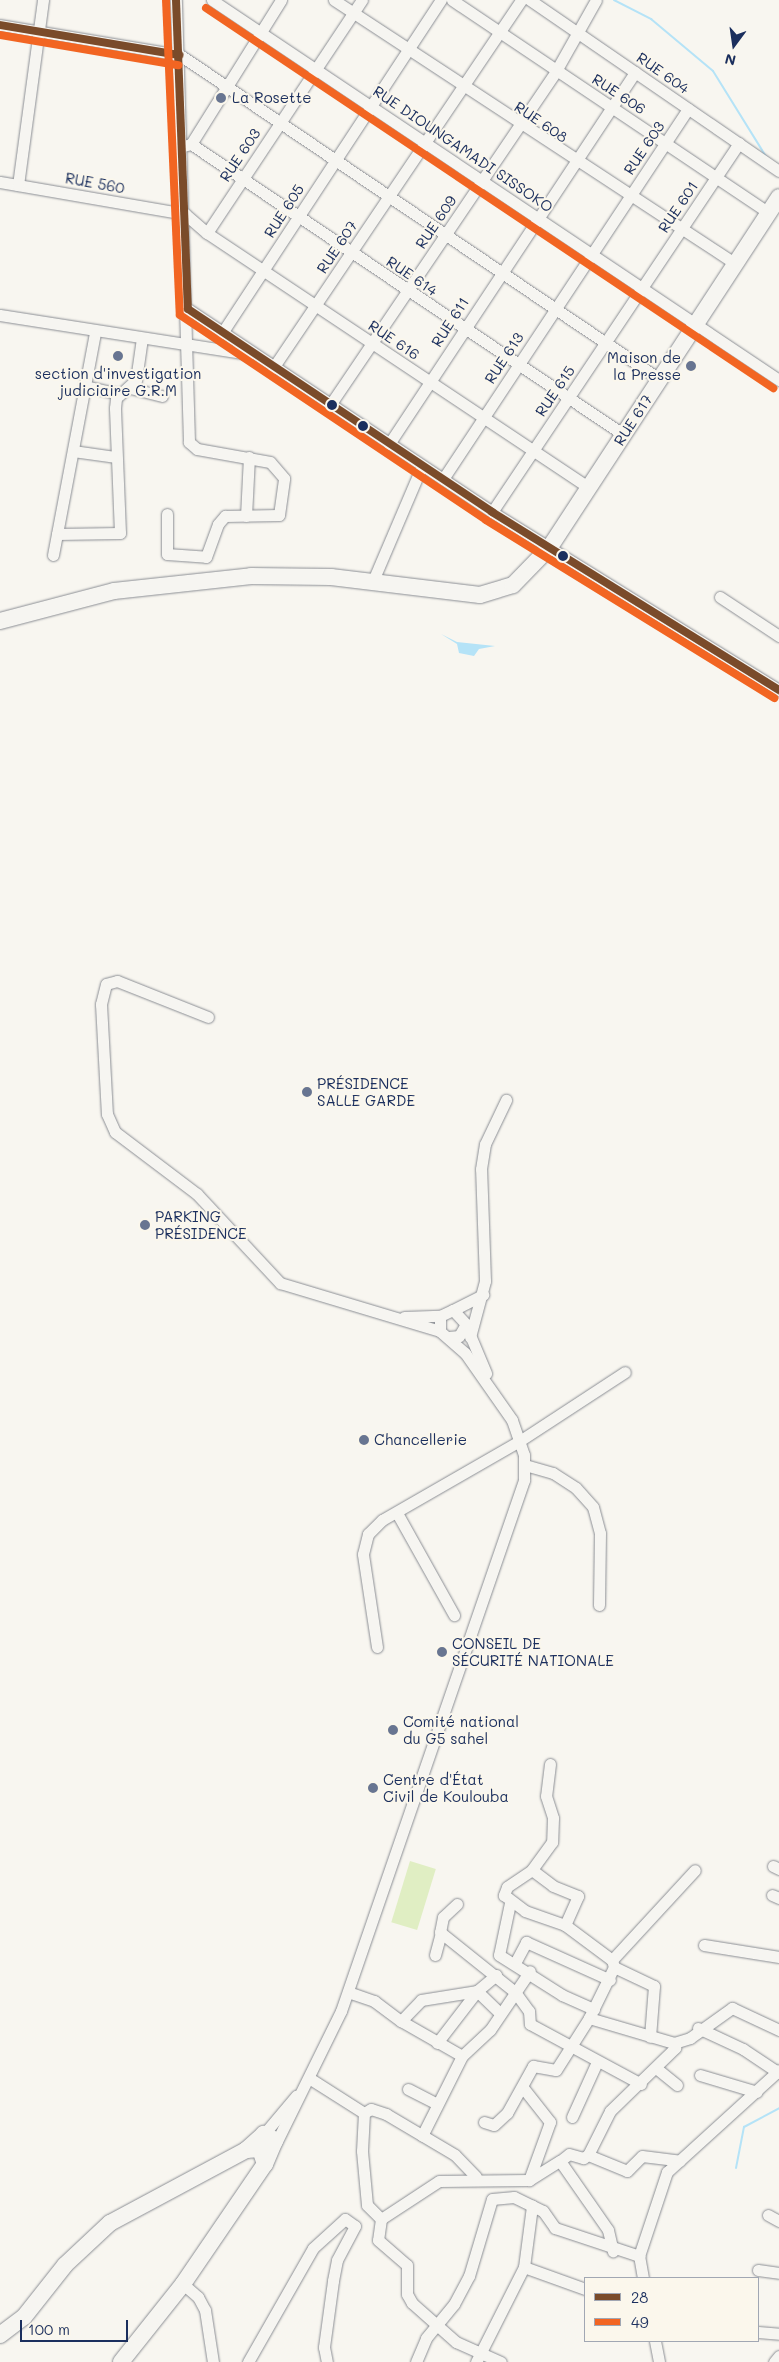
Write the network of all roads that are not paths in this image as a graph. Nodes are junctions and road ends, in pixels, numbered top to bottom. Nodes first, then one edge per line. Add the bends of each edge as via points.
1 (43, 0) edge
2 (176, 0) edge
3 (212, 0) edge
4 (281, 0) edge
5 (334, 0) edge
6 (362, 0) edge
7 (441, 0) edge
8 (452, 0) edge
9 (521, 0) edge
10 (530, 0) edge
11 (596, 0) edge
12 (353, 13) junction
13 (0, 25) edge
14 (39, 31) junction
15 (261, 31) junction
16 (578, 31) junction
17 (499, 32) junction
18 (407, 51) junction
19 (180, 55) junction
20 (316, 68) junction
21 (556, 70) junction
22 (635, 72) junction
23 (226, 86) junction
24 (462, 88) junction
25 (370, 104) junction
26 (611, 107) junction
27 (688, 109) junction
28 (280, 122) junction
29 (519, 125) junction
30 (426, 142) junction
31 (665, 143) junction
32 (739, 143) junction
33 (187, 145) junction
34 (335, 160) junction
35 (574, 162) junction
36 (779, 171) edge
37 (716, 177) junction
38 (482, 180) junction
39 (241, 181) junction
40 (0, 182) edge
41 (18, 185) junction
42 (629, 196) junction
43 (389, 197) junction
44 (779, 197) edge
45 (769, 213) junction
46 (185, 214) junction
47 (536, 217) junction
48 (297, 218) junction
49 (682, 228) junction
50 (206, 233) junction
51 (446, 235) junction
52 (351, 253) junction
53 (591, 254) junction
54 (736, 264) junction
55 (263, 270) junction
56 (500, 272) junction
57 (642, 288) junction
58 (408, 291) junction
59 (316, 306) junction
60 (188, 309) junction
61 (555, 309) junction
62 (1, 318) edge
63 (695, 324) junction
64 (464, 328) junction
65 (95, 332) junction
66 (222, 334) junction
67 (142, 338) junction
68 (372, 343) junction
69 (605, 343) junction
70 (189, 344) junction
71 (253, 354) junction
72 (518, 364) junction
73 (273, 368) junction
74 (659, 379) junction
75 (779, 380) edge
76 (429, 381) junction
77 (85, 386) junction
78 (130, 388) junction
79 (120, 394) junction
80 (162, 396) dead end
81 (569, 397) junction
82 (330, 405) junction
83 (483, 418) junction
84 (624, 435) junction
85 (389, 444) junction
86 (73, 451) junction
87 (533, 451) junction
88 (115, 457) junction
89 (249, 457) junction
90 (422, 466) junction
91 (443, 479) junction
92 (589, 488) junction
93 (492, 512) junction
94 (167, 514) dead end
95 (246, 516) junction
96 (57, 534) junction
97 (550, 547) junction
98 (53, 555) dead end
99 (372, 583) junction
100 (720, 597) dead end
101 (0, 621) edge
102 (779, 636) edge
103 (779, 690) edge
104 (208, 1017) dead end
105 (506, 1100) dead end
106 (484, 1294) junction
107 (453, 1310) junction
108 (440, 1316) junction
109 (397, 1317) junction
110 (466, 1324) junction
111 (444, 1334) junction
112 (470, 1337) junction
113 (624, 1372) dead end
114 (496, 1395) junction
115 (521, 1440) junction
116 (525, 1465) junction
117 (397, 1513) junction
118 (599, 1604) dead end
119 (454, 1615) dead end
120 (377, 1647) dead end
121 (550, 1764) dead end
122 (532, 1870) junction
123 (694, 1870) dead end
124 (510, 1903) junction
125 (457, 1904) dead end
126 (564, 1925) junction
127 (441, 1933) junction
128 (704, 1945) dead end
129 (435, 1954) dead end
130 (779, 1957) edge
131 (515, 1963) junction
132 (613, 1964) junction
133 (530, 1971) junction
134 (496, 1976) junction
135 (610, 1980) junction
136 (477, 1991) junction
137 (348, 1992) junction
138 (514, 1992) junction
139 (500, 2013) junction
140 (592, 2014) junction
141 (401, 2021) junction
142 (698, 2028) junction
143 (779, 2030) edge
144 (650, 2038) junction
145 (438, 2043) junction
146 (674, 2043) junction
147 (571, 2048) junction
148 (462, 2056) junction
149 (597, 2062) junction
150 (656, 2068) junction
151 (779, 2072) edge
152 (700, 2075) dead end
153 (307, 2081) junction
154 (640, 2084) junction
155 (677, 2085) dead end
156 (408, 2089) dead end
157 (524, 2089) junction
158 (758, 2092) junction
159 (436, 2103) junction
160 (364, 2113) junction
161 (572, 2117) dead end
162 (484, 2122) dead end
163 (422, 2136) junction
164 (270, 2139) junction
165 (246, 2150) junction
166 (588, 2155) junction
167 (680, 2161) junction
168 (560, 2162) junction
169 (265, 2164) junction
170 (476, 2178) junction
171 (529, 2180) junction
172 (367, 2205) junction
173 (532, 2206) junction
174 (768, 2215) dead end
175 (381, 2219) junction
176 (352, 2220) junction
177 (779, 2221) edge
178 (613, 2251) junction
179 (639, 2256) junction
180 (524, 2267) junction
181 (758, 2270) dead end
182 (779, 2273) edge
183 (643, 2277) edge
184 (183, 2284) junction
185 (584, 2290) edge
186 (437, 2322) junction
187 (759, 2332) edge
188 (779, 2334) edge
189 (0, 2335) edge
190 (655, 2342) edge
191 (779, 2356) edge
192 (480, 2357) edge
193 (121, 2362) edge
194 (213, 2362) edge
195 (248, 2362) edge
196 (327, 2362) edge
197 (416, 2362) edge
198 (501, 2362) edge
199 (659, 2362) edge
200 (774, 2362) edge

1 - 14 street
2 - 19 street
3 - 15 street, RUE DIOUNGAMADI SISSOKO
4 - 15 street
5 - 12 street, RUE 608
6 - 12 street
7 - 18 street
8 - 17 street, RUE 606
9 - 17 street
10 - 16 street, RUE 604
11 - 16 street
12 - 18 street, RUE 608
12 - 20 street
13 - 14 street
14 - 19 street
14 - 41 street
15 - 20 street, RUE DIOUNGAMADI SISSOKO
15 - 23 street
16 - 21 street
16 - 22 street, RUE 604
17 - 21 street, RUE 606
17 - 24 street
18 - 24 street, RUE 608
18 - 25 street
19 - 23 street
19 - 33 street
20 - 25 street, RUE DIOUNGAMADI SISSOKO
20 - 28 street, RUE 603
21 - 26 street, RUE 606
21 - 29 street
22 - 26 street
22 - 27 street, RUE 604
23 - 28 street
23 - 33 street
24 - 29 street, RUE 608
24 - 30 street
25 - 30 street, RUE DIOUNGAMADI SISSOKO
25 - 34 street, RUE 605
26 - 31 street, RUE 606
26 - 35 street
27 - 31 street, RUE 603
27 - 32 street, RUE 604
28 - 34 street
28 - 39 street, RUE 603
29 - 35 street, RUE 608
29 - 38 street
30 - 38 street, RUE DIOUNGAMADI SISSOKO
30 - 43 street, RUE 607
31 - 37 street, RUE 606
31 - 42 street, RUE 603
32 - 36 street, RUE 604
32 - 37 street, RUE 601
33 - 39 street, RUE 614
33 - 46 street
34 - 43 street
34 - 48 street, RUE 605
35 - 42 street, RUE 608
35 - 47 street
37 - 45 street, RUE 606
37 - 49 street, RUE 601
38 - 47 street, RUE DIOUNGAMADI SISSOKO
38 - 51 street, RUE 609
39 - 48 street, RUE 614
39 - 50 street, RUE 603
40 - 41 street, RUE 560
41 - 46 street, RUE 560
42 - 49 street, RUE 608
42 - 53 street, RUE 603
43 - 51 street
43 - 52 street, RUE 607
44 - 45 highway, RUE 617
45 - 54 highway, RUE 617
46 - 50 street, RUE 616
46 - 60 street
47 - 53 street, RUE DIOUNGAMADI SISSOKO
47 - 56 street, RUE 611
48 - 52 street, RUE 614
48 - 55 street, RUE 605
49 - 54 street, RUE 608
49 - 57 street, RUE 601
50 - 55 street, RUE 616
51 - 56 street
51 - 58 street, RUE 609
52 - 58 street, RUE 614
52 - 59 street, RUE 607
53 - 57 street, RUE DIOUNGAMADI SISSOKO
53 - 61 street, RUE 613
54 - 63 highway, RUE 617
55 - 59 street, RUE 616
55 - 66 street, RUE 605
56 - 61 street
56 - 64 street, RUE 611
57 - 63 street, RUE DIOUNGAMADI SISSOKO
57 - 69 street, RUE 615
58 - 64 street, RUE 614
58 - 68 street, RUE 609
59 - 68 street, RUE 616
59 - 73 street, RUE 607
60 - 66 street
60 - 70 street
61 - 69 street
61 - 72 street, RUE 613
62 - 65 street
63 - 74 highway, RUE 617
63 - 75 street, RUE DIOUNGAMADI SISSOKO
64 - 72 street, RUE 614
64 - 76 street, RUE 611
65 - 67 street
65 - 77 street
66 - 71 street
67 - 70 street
67 - 78 street via 138,373
68 - 76 street, RUE 616
68 - 82 street, RUE 609
69 - 74 street
69 - 81 street, RUE 615
70 - 71 street
70 - 89 street via 189,442 197,449
71 - 73 street
72 - 81 street, RUE 614
72 - 83 street, RUE 613
73 - 82 street
74 - 84 highway, RUE 617
76 - 83 street, RUE 616
76 - 85 street, RUE 611
77 - 79 street
77 - 86 street
78 - 79 street
78 - 80 street
79 - 88 street via 115,408
81 - 84 street, RUE 614
81 - 87 street, RUE 615
82 - 85 street
83 - 87 street, RUE 616
83 - 91 street, RUE 613
84 - 92 highway, RUE 617
85 - 90 street
86 - 88 street
86 - 96 street
87 - 92 street, RUE 616
87 - 93 street, RUE 615
88 - 96 street via 120,533
89 - 95 street
89 - 95 street via 276,465 284,478 279,515
90 - 91 street
90 - 99 street
91 - 93 street
92 - 97 highway, RUE 617
93 - 97 street
94 - 95 street via 167,554 206,557 221,519
96 - 98 street
97 - 99 highway, RUE 617 via 513,585 480,596
97 - 103 street
99 - 101 highway, RUE 617 via 295,576 171,584 114,591
100 - 102 street
104 - 109 street via 117,981 106,984 102,1004 107,1114 115,1132 197,1194 280,1283
105 - 106 street via 485,1144 481,1169
106 - 107 street
106 - 112 street
107 - 108 street
107 - 110 street
108 - 109 street
108 - 111 street
109 - 111 street
110 - 111 street via 462,1333
110 - 112 street
111 - 114 street
112 - 114 street
113 - 115 street
114 - 115 street
115 - 116 street
115 - 117 street
116 - 118 street via 553,1474 576,1488 593,1507 600,1533
116 - 137 street via 520,1497
117 - 119 street
117 - 120 street via 382,1520 364,1541
121 - 122 street via 546,1796 554,1831 548,1853
122 - 124 street via 507,1887 504,1895
122 - 126 street via 553,1886 578,1896
123 - 132 street
124 - 126 street
124 - 131 street via 498,1947 500,1955
125 - 127 street via 443,1917
126 - 132 street
127 - 129 street
127 - 134 street
128 - 130 street
131 - 133 street
131 - 135 street via 526,1942
132 - 135 street
132 - 144 street via 654,1986
133 - 138 street
133 - 140 street
134 - 136 street
134 - 138 street
135 - 140 street
136 - 139 street
136 - 141 street via 421,2000
136 - 145 street
137 - 141 street via 374,2001
137 - 153 street
138 - 139 street
138 - 147 street via 529,2011 530,2024
139 - 148 street via 478,2044
140 - 144 street
140 - 147 street
141 - 145 street
142 - 143 street via 732,2008
142 - 146 street via 690,2038
142 - 151 street
144 - 146 street
145 - 148 street
146 - 150 street
147 - 149 street
147 - 157 street via 556,2070 534,2066
148 - 159 street
149 - 154 street
149 - 161 street
150 - 154 street
150 - 155 street
151 - 158 street
152 - 158 street
153 - 160 street
153 - 164 street
154 - 166 street via 610,2111
156 - 159 street
157 - 162 street via 497,2123
157 - 171 street via 550,2122
158 - 167 street
159 - 163 street
160 - 163 street via 371,2109 386,2114
160 - 172 street via 362,2151
163 - 170 street via 455,2155
164 - 165 highway
164 - 169 highway
165 - 169 highway via 260,2149
165 - 189 highway via 110,2223 65,2265 24,2317
166 - 167 street via 625,2171 642,2156
166 - 168 street via 569,2154
167 - 179 street via 667,2172
168 - 171 street
168 - 178 street via 608,2230
169 - 184 highway
170 - 171 street
170 - 175 street via 439,2181
172 - 175 street
172 - 176 street
173 - 178 street via 543,2210 555,2228
173 - 180 street
173 - 186 street via 514,2197 492,2199 470,2276 454,2304
174 - 177 street
175 - 186 street via 378,2240 407,2265 407,2294 412,2303
176 - 195 street via 336,2223 313,2248
176 - 196 street via 353,2236 338,2260 327,2312
178 - 179 street
179 - 183 street
180 - 185 street
180 - 192 street
181 - 182 street
184 - 193 highway
184 - 194 street via 204,2310
186 - 192 street via 456,2342
186 - 197 street
187 - 188 street
190 - 199 street
191 - 200 street
192 - 198 street

